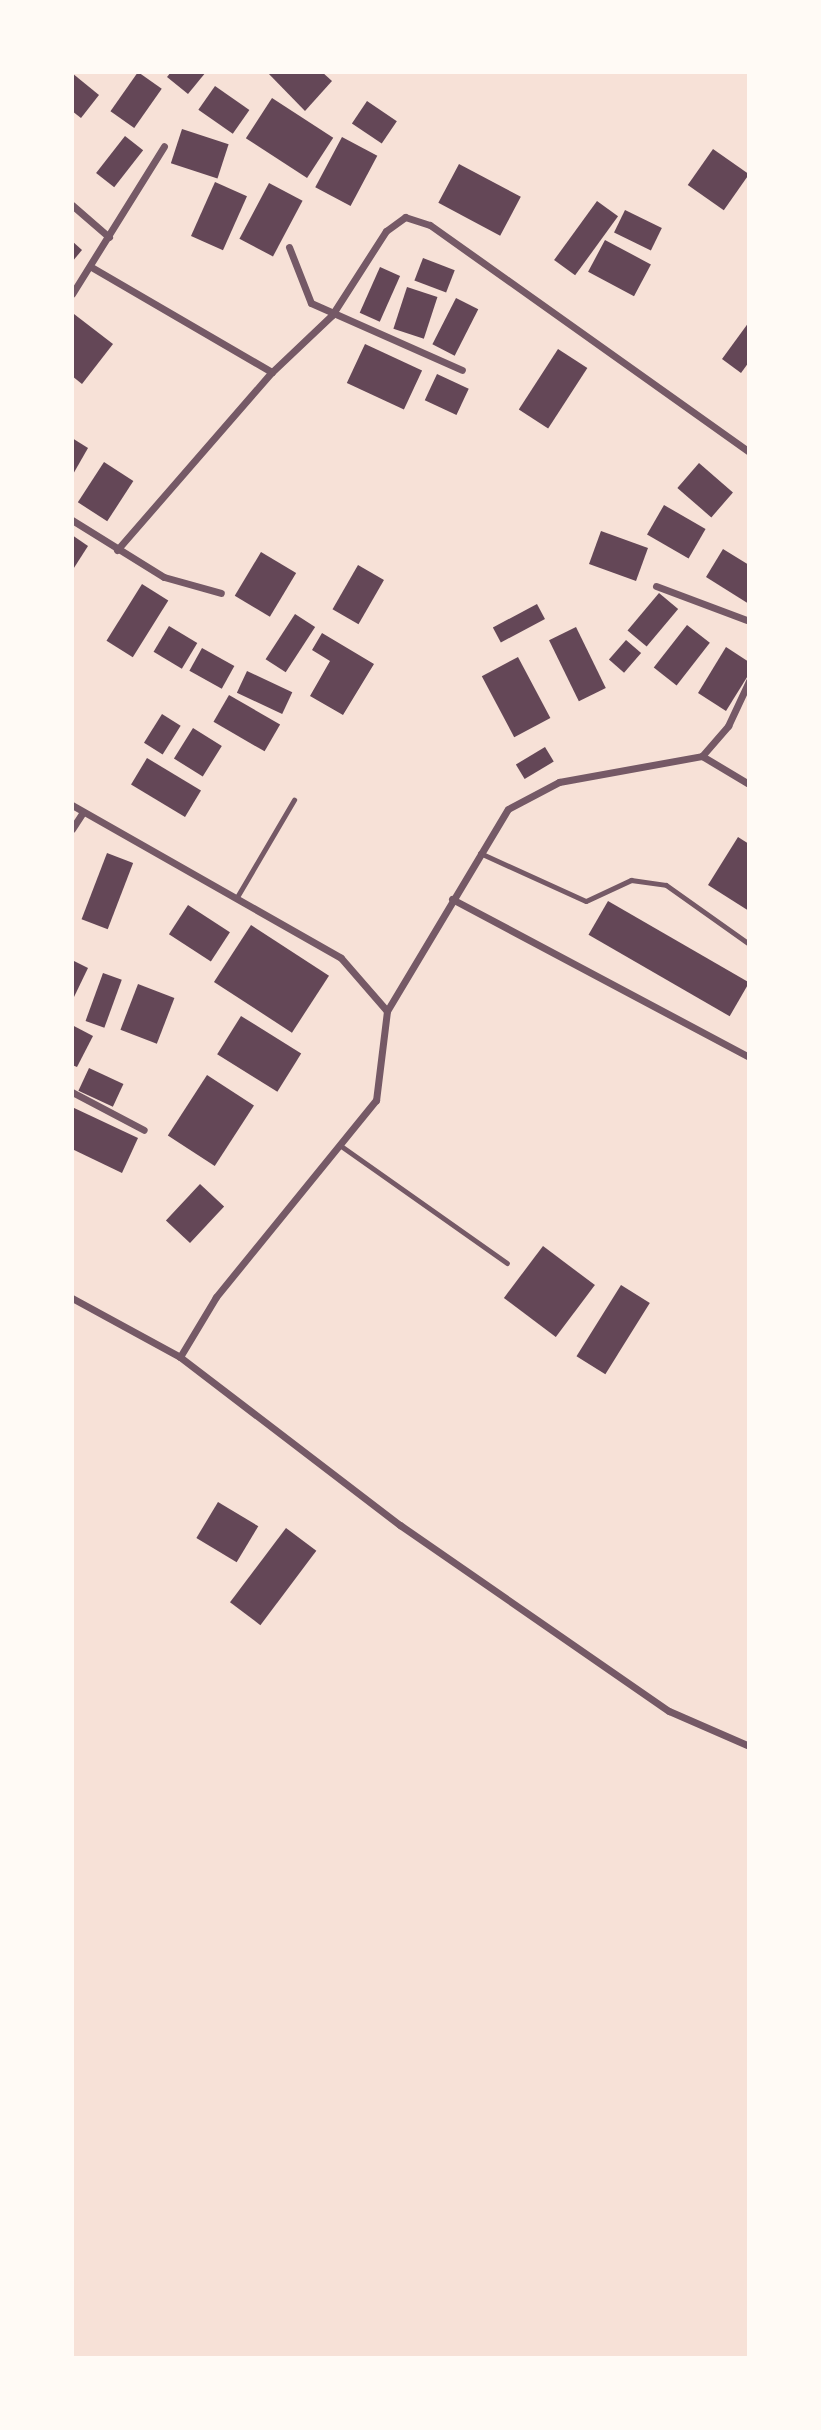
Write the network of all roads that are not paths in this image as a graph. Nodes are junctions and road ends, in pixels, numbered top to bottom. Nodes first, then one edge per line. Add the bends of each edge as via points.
1 (164, 146) dead end
2 (72, 205) edge
3 (109, 237) junction
4 (289, 247) dead end
5 (93, 268) junction
6 (72, 294) edge
7 (332, 316) junction
8 (463, 370) dead end
9 (272, 372) junction
10 (749, 452) edge
11 (72, 520) edge
12 (117, 550) junction
13 (656, 586) dead end
14 (221, 593) dead end
15 (749, 621) edge
16 (749, 681) edge
17 (702, 756) junction
18 (749, 784) edge
19 (294, 800) dead end
20 (72, 805) edge
21 (83, 812) junction
22 (72, 829) edge
23 (480, 853) junction
24 (237, 897) junction
25 (452, 900) junction
26 (749, 944) edge
27 (387, 1011) junction
28 (749, 1057) edge
29 (72, 1092) edge
30 (144, 1130) dead end
31 (341, 1146) junction
32 (507, 1263) dead end
33 (72, 1298) edge
34 (180, 1357) junction
35 (749, 1746) edge

1 - 3 street
2 - 3 street
3 - 5 street
4 - 7 street via 311,303
5 - 6 street
5 - 9 street
7 - 8 street
7 - 9 street
7 - 10 street via 386,231 405,217 430,225
9 - 12 street
11 - 12 street
12 - 14 street via 164,577
13 - 15 street
16 - 17 street via 728,726
17 - 18 street
17 - 23 street via 559,782 508,808
19 - 24 lane
20 - 21 street
21 - 22 street
21 - 24 street
23 - 25 street
23 - 26 lane via 586,901 631,880 666,885
24 - 27 street via 341,958
25 - 27 street
25 - 28 street
27 - 31 street via 376,1101
29 - 30 street
31 - 32 lane
31 - 34 street via 216,1297
33 - 34 street
34 - 35 street via 570,1646 669,1711

